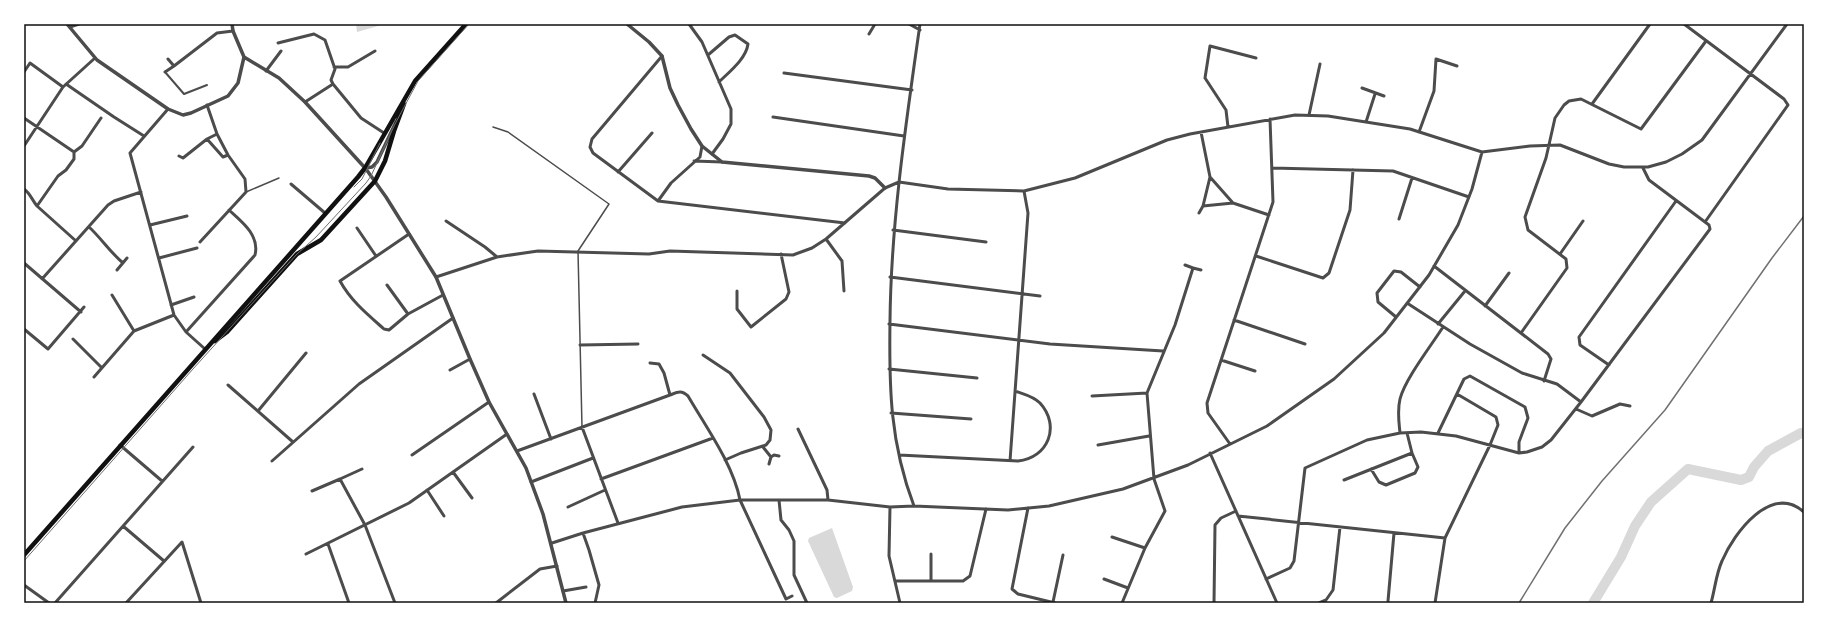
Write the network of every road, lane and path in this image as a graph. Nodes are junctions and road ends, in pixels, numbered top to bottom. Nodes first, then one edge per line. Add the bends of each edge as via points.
1 (79, 24) edge
2 (232, 24) edge
3 (466, 24) edge
4 (627, 24) edge
5 (876, 24) edge
6 (909, 24) edge
7 (920, 24) edge
8 (1650, 24) edge
9 (1684, 24) edge
10 (1787, 24) edge
11 (692, 25) edge
12 (68, 26) edge
13 (920, 30) junction
14 (233, 31) junction
15 (869, 34) dead end
16 (1706, 40) junction
17 (278, 43) dead end
18 (281, 51) dead end
19 (375, 51) dead end
20 (708, 55) junction
21 (662, 56) junction
22 (244, 57) junction
23 (95, 58) junction
24 (1256, 58) dead end
25 (168, 59) dead end
26 (1320, 64) dead end
27 (174, 66) junction
28 (1457, 66) dead end
29 (334, 67) junction
30 (266, 71) junction
31 (24, 72) edge
32 (165, 72) joint
33 (784, 73) dead end
34 (1751, 74) junction
35 (719, 82) junction
36 (333, 84) junction
37 (207, 85) dead end
38 (65, 86) junction
39 (411, 87) junction
40 (1362, 88) dead end
41 (912, 90) junction
42 (1375, 94) junction
43 (1384, 96) dead end
44 (305, 102) junction
45 (1592, 104) junction
46 (208, 106) junction
47 (168, 109) junction
48 (1309, 115) junction
49 (399, 116) junction
50 (773, 117) dead end
51 (24, 118) edge
52 (101, 118) dead end
53 (1270, 119) junction
54 (1366, 122) junction
55 (37, 127) junction
56 (493, 127) dead end
57 (1228, 127) junction
58 (1201, 132) junction
59 (1419, 132) junction
60 (384, 133) junction
61 (652, 133) dead end
62 (217, 134) junction
63 (144, 136) junction
64 (904, 136) junction
65 (207, 139) junction
66 (1549, 145) junction
67 (24, 146) edge
68 (702, 146) junction
69 (74, 152) junction
70 (1482, 152) junction
71 (712, 154) junction
72 (228, 155) junction
73 (179, 156) dead end
74 (694, 161) junction
75 (722, 162) junction
76 (365, 168) junction
77 (1272, 168) junction
78 (1643, 168) junction
79 (1353, 170) junction
80 (618, 172) junction
81 (1210, 177) junction
82 (279, 178) dead end
83 (1412, 178) junction
84 (375, 181) junction
85 (899, 182) junction
86 (291, 184) dead end
87 (885, 188) junction
88 (24, 189) edge
89 (1024, 190) junction
90 (141, 192) junction
91 (246, 192) junction
92 (1469, 197) junction
93 (658, 201) junction
94 (1676, 201) junction
95 (1233, 203) junction
96 (37, 206) junction
97 (1203, 206) junction
98 (229, 210) junction
99 (1199, 212) dead end
100 (324, 213) junction
101 (1269, 215) junction
102 (188, 216) dead end
103 (1399, 219) dead end
104 (446, 221) dead end
105 (1583, 221) dead end
106 (1704, 222) junction
107 (845, 223) junction
108 (150, 226) junction
109 (89, 227) junction
110 (357, 228) dead end
111 (893, 230) junction
112 (409, 234) junction
113 (826, 239) junction
114 (76, 241) junction
115 (200, 242) dead end
116 (986, 242) dead end
117 (197, 248) dead end
118 (578, 251) junction
119 (781, 254) junction
120 (1560, 254) junction
121 (376, 256) junction
122 (1256, 256) junction
123 (497, 257) junction
124 (127, 258) dead end
125 (159, 258) junction
126 (24, 263) edge
127 (123, 263) junction
128 (1185, 265) dead end
129 (1434, 266) junction
130 (1193, 268) junction
131 (117, 270) dead end
132 (1201, 270) dead end
133 (1509, 273) dead end
134 (436, 277) junction
135 (890, 277) junction
136 (42, 279) junction
137 (386, 284) dead end
138 (1420, 286) junction
139 (1465, 290) junction
140 (737, 291) dead end
141 (844, 292) dead end
142 (1022, 294) junction
143 (112, 295) dead end
144 (443, 295) junction
145 (1040, 296) dead end
146 (194, 297) dead end
147 (1407, 303) junction
148 (171, 305) junction
149 (1486, 306) junction
150 (84, 307) dead end
151 (80, 312) junction
152 (408, 314) junction
153 (174, 316) junction
154 (1396, 317) junction
155 (453, 318) junction
156 (1234, 320) junction
157 (890, 324) junction
158 (1438, 324) junction
159 (1443, 327) junction
160 (24, 329) edge
161 (134, 331) junction
162 (186, 332) junction
163 (1521, 333) junction
164 (73, 339) dead end
165 (1018, 340) junction
166 (638, 344) dead end
167 (1305, 344) dead end
168 (580, 345) junction
169 (205, 349) junction
170 (1163, 351) junction
171 (306, 353) dead end
172 (703, 355) dead end
173 (470, 359) junction
174 (1221, 360) junction
175 (650, 363) dead end
176 (1609, 365) junction
177 (101, 367) junction
178 (450, 370) dead end
179 (889, 370) junction
180 (1255, 371) dead end
181 (94, 377) dead end
182 (977, 378) dead end
183 (1544, 380) junction
184 (228, 385) dead end
185 (1015, 391) junction
186 (1147, 393) junction
187 (534, 394) dead end
188 (1457, 394) junction
189 (670, 395) junction
190 (1092, 396) dead end
191 (489, 402) junction
192 (1581, 402) junction
193 (1630, 406) dead end
194 (1576, 409) junction
195 (258, 411) junction
196 (891, 413) junction
197 (971, 419) dead end
198 (582, 427) junction
199 (798, 429) dead end
200 (1407, 433) junction
201 (1438, 433) junction
202 (507, 434) junction
203 (1400, 434) junction
204 (1149, 436) junction
205 (713, 438) junction
206 (551, 439) junction
207 (293, 442) junction
208 (1230, 444) junction
209 (1098, 445) dead end
210 (1490, 445) junction
211 (120, 446) junction
212 (193, 447) dead end
213 (763, 447) junction
214 (517, 451) junction
215 (1210, 453) junction
216 (1412, 453) junction
217 (1519, 453) junction
218 (412, 455) dead end
219 (899, 455) junction
220 (779, 456) dead end
221 (771, 457) junction
222 (594, 458) junction
223 (725, 460) junction
224 (272, 461) dead end
225 (1010, 461) junction
226 (769, 464) dead end
227 (362, 469) dead end
228 (1371, 469) junction
229 (453, 472) junction
230 (340, 479) junction
231 (601, 479) junction
232 (1154, 479) junction
233 (1344, 480) dead end
234 (162, 481) junction
235 (531, 482) junction
236 (427, 490) junction
237 (605, 490) junction
238 (312, 491) dead end
239 (472, 498) dead end
240 (740, 500) junction
241 (779, 500) junction
242 (828, 500) junction
243 (914, 506) junction
244 (568, 507) dead end
245 (890, 507) junction
246 (1028, 508) junction
247 (986, 509) junction
248 (1236, 511) junction
249 (1804, 512) edge
250 (444, 516) dead end
251 (1238, 516) junction
252 (618, 523) junction
253 (1300, 523) junction
254 (365, 525) junction
255 (123, 526) junction
256 (1340, 527) junction
257 (583, 533) junction
258 (1394, 533) junction
259 (1112, 536) dead end
260 (1445, 538) junction
261 (552, 543) junction
262 (328, 544) junction
263 (1145, 548) junction
264 (306, 554) dead end
265 (931, 554) dead end
266 (24, 555) edge
267 (1063, 555) dead end
268 (164, 561) junction
269 (557, 566) junction
270 (1104, 579) dead end
271 (1266, 579) junction
272 (895, 581) junction
273 (930, 581) junction
274 (24, 585) edge
275 (586, 587) dead end
276 (1128, 588) junction
277 (563, 592) junction
278 (792, 596) dead end
279 (1388, 601) dead end
280 (1054, 602) edge
281 (49, 603) edge
282 (55, 603) edge
283 (126, 603) edge
284 (201, 603) edge
285 (349, 603) edge
286 (395, 603) edge
287 (496, 603) edge
288 (566, 603) edge
289 (596, 603) edge
290 (807, 603) edge
291 (900, 603) edge
292 (1122, 603) edge
293 (1214, 603) edge
294 (1277, 603) edge
295 (1319, 603) edge
296 (1435, 603) edge
297 (1711, 603) edge

1 - 12 street
2 - 14 street
3 - 39 main road
4 - 21 street
5 - 15 street
6 - 13 street
7 - 13 street
8 - 45 street
9 - 16 street
10 - 34 street
11 - 20 street
12 - 23 street
13 - 41 street
14 - 22 street
14 - 27 street via 217,33
16 - 34 street
16 - 45 street via 1641,128
17 - 29 street via 314,34 319,36 325,40
18 - 30 street
19 - 29 street via 348,67
20 - 35 street
20 - 35 street via 729,37 736,36 748,44 742,57
21 - 68 street via 670,88 678,106
21 - 80 street via 592,140 590,147 593,153
22 - 30 street
22 - 46 street via 238,83 233,90 228,96
23 - 38 street
23 - 47 street
24 - 57 street via 1210,46 1205,78 1226,110
25 - 27 street
26 - 48 street
27 - 32 street
28 - 59 street via 1436,58 1434,90
29 - 36 street via 331,80
30 - 44 street via 279,78
31 - 38 street via 30,63
32 - 37 street via 184,94
33 - 41 street
34 - 78 street via 1702,140 1666,162
34 - 106 street via 1784,99 1788,105
35 - 71 street via 732,109 732,116 731,124
36 - 44 street
36 - 60 street via 361,118
38 - 55 street
38 - 63 street
39 - 49 main road
39 - 60 main road
40 - 42 street
41 - 64 street
42 - 43 street
42 - 54 street
44 - 76 street
45 - 66 street via 1581,99 1569,101 1564,105 1555,118
46 - 47 street via 183,115
46 - 62 street
47 - 63 street
48 - 53 street
48 - 54 street
49 - 76 street via 376,162 372,167
49 - 84 main road via 386,158
50 - 64 street
51 - 55 street
52 - 69 street via 82,146
53 - 57 street
53 - 77 street
54 - 59 street
55 - 67 street
55 - 69 street
56 - 118 lane via 508,132 609,204
57 - 58 street
58 - 81 street
58 - 89 street via 1167,140 1074,178
59 - 70 street
60 - 76 main road
61 - 80 street
62 - 65 street
62 - 72 street
63 - 90 street via 130,152
64 - 85 street
65 - 72 street via 223,157
65 - 73 street via 183,158
66 - 70 street
66 - 78 street via 1560,145 1624,168
66 - 120 street via 1526,224 1530,232
68 - 71 street
68 - 74 street via 700,157
69 - 96 street via 74,158 66,170 58,176
70 - 92 street
71 - 75 street
72 - 91 street via 245,179
74 - 75 street
74 - 93 street via 671,183
75 - 87 street via 869,176
76 - 84 street
76 - 100 main road
77 - 79 street
77 - 101 street via 1274,202
78 - 94 street via 1649,180
79 - 83 street via 1393,171
79 - 122 street via 1350,210 1329,273 1323,278
80 - 93 street
81 - 95 street
81 - 97 street
82 - 91 lane
83 - 92 street
83 - 103 street
84 - 112 street
84 - 169 main road via 320,240 297,254 227,332
85 - 87 street
85 - 89 street via 948,189
85 - 111 street
86 - 100 street
87 - 107 street
88 - 96 street
89 - 142 street via 1028,213
90 - 108 street
90 - 109 street via 114,200
91 - 98 street
92 - 129 street via 1458,225
93 - 107 street
94 - 106 street
94 - 176 street via 1579,337 1580,345
95 - 97 street
95 - 101 street
96 - 114 street
97 - 99 street
98 - 115 street
98 - 162 street via 250,231 256,245 255,255
100 - 169 main road
101 - 122 street
102 - 108 street
104 - 123 street via 485,246
105 - 120 street
106 - 176 street via 1710,227 1708,233
107 - 113 street
108 - 125 street
109 - 114 street
109 - 127 street
110 - 121 street
111 - 116 street
111 - 135 street
112 - 121 street
112 - 134 street
113 - 119 street via 793,255
113 - 141 street via 842,261
114 - 136 street
117 - 125 street
118 - 119 street
118 - 123 street via 538,251
118 - 168 lane
119 - 140 street via 789,292 786,299 752,326 737,309
120 - 163 street via 1567,262 1566,271
121 - 152 street via 340,281 346,293 384,329 389,330
122 - 156 street
123 - 134 street
124 - 127 street
125 - 148 street
126 - 136 street
127 - 131 street
128 - 130 street
129 - 138 street
129 - 139 street
130 - 132 street
130 - 170 street via 1175,325
133 - 149 street
134 - 144 street
135 - 142 street
135 - 157 street
136 - 151 street
137 - 152 street
138 - 147 street
138 - 154 street via 1401,272 1394,272 1376,293 1378,302
139 - 149 street
139 - 158 street
142 - 145 street
142 - 165 street
143 - 161 street
144 - 152 street
144 - 155 street
146 - 148 street
147 - 154 street
147 - 158 street
148 - 153 street
149 - 163 street
150 - 151 street
151 - 160 street via 48,350
153 - 161 street
153 - 162 street
154 - 208 street via 1384,333 1334,379 1267,426
155 - 173 street
155 - 207 street via 359,384
156 - 167 street
156 - 174 street
157 - 165 street
157 - 179 street
158 - 159 street
159 - 183 street via 1522,373
159 - 203 street via 1400,398
161 - 177 street
162 - 169 street
163 - 183 street via 1551,359
164 - 177 street
165 - 170 street
165 - 185 street
166 - 168 street
168 - 198 lane
169 - 211 main road
170 - 186 street
171 - 195 street
172 - 213 street via 730,373 764,417 772,435
173 - 178 street
173 - 191 street
174 - 180 street
174 - 208 street via 1207,408
175 - 189 street via 659,364
176 - 192 street
177 - 181 street
179 - 182 street
179 - 196 street
183 - 192 street via 1557,384
184 - 195 street
185 - 225 street
185 - 225 street via 1028,395 1039,403 1047,413 1051,427 1048,442 1040,454 1026,460
186 - 190 street
186 - 204 street
187 - 206 street
188 - 201 street
188 - 210 street via 1496,417 1498,425
188 - 217 street via 1464,379 1470,376 1524,406 1528,418 1519,442
189 - 198 street
189 - 205 street via 680,392 688,396
191 - 202 street
191 - 218 street
192 - 194 street
193 - 194 street via 1620,404 1592,416
194 - 217 street via 1551,440 1534,450
195 - 207 street
196 - 197 street
196 - 219 street
198 - 206 street
198 - 222 street
199 - 242 street via 827,490
200 - 201 street
200 - 203 street
200 - 216 street
201 - 210 street
202 - 214 street
202 - 229 street
203 - 253 street via 1367,440 1305,468
204 - 209 street
204 - 232 street
205 - 223 street
205 - 231 street
206 - 214 street
207 - 224 street
208 - 215 street
210 - 217 street
210 - 260 street
211 - 234 street
211 - 266 main road
212 - 234 street
213 - 221 street
213 - 223 street
214 - 235 street
215 - 232 street
215 - 248 street
216 - 228 street
216 - 228 street via 1418,467 1415,473 1386,485 1379,482
219 - 225 street
219 - 243 street
220 - 221 street
221 - 226 street
222 - 231 street
222 - 235 street
223 - 240 street
227 - 230 street
228 - 233 street
229 - 236 street
229 - 239 street
230 - 238 street
230 - 254 street
231 - 237 street
232 - 246 street via 1049,506
232 - 263 street via 1165,511
234 - 255 street
235 - 261 street
236 - 250 street
236 - 254 street
237 - 244 street
237 - 252 street
240 - 241 street
240 - 252 street via 682,507
240 - 278 street via 786,599
241 - 242 street
241 - 290 street via 781,520 791,532 794,541 794,575
242 - 245 street
243 - 245 street
243 - 247 street
245 - 272 street via 889,556
246 - 247 street
246 - 280 street via 1012,589 1018,594
247 - 273 street via 970,576 963,581
248 - 251 street
248 - 293 street via 1221,518 1215,525
249 - 297 street via 1795,506 1778,503 1752,516 1725,554
251 - 253 street
251 - 271 street
252 - 257 street
253 - 256 street
253 - 271 street via 1294,561 1290,568
254 - 262 street
254 - 286 street
255 - 268 street
255 - 282 street
256 - 258 street
256 - 295 street via 1333,590 1326,600
257 - 261 street
257 - 289 street via 598,586
258 - 260 street
258 - 279 street
259 - 263 street
260 - 296 street
261 - 269 street
262 - 264 street
262 - 285 street
263 - 276 street
265 - 273 street
267 - 280 street
268 - 283 street
268 - 284 street via 182,542
269 - 277 street
269 - 287 street via 540,569
270 - 276 street
271 - 294 street
272 - 273 street
272 - 291 street
274 - 281 street
275 - 277 street
276 - 292 street
277 - 288 street

